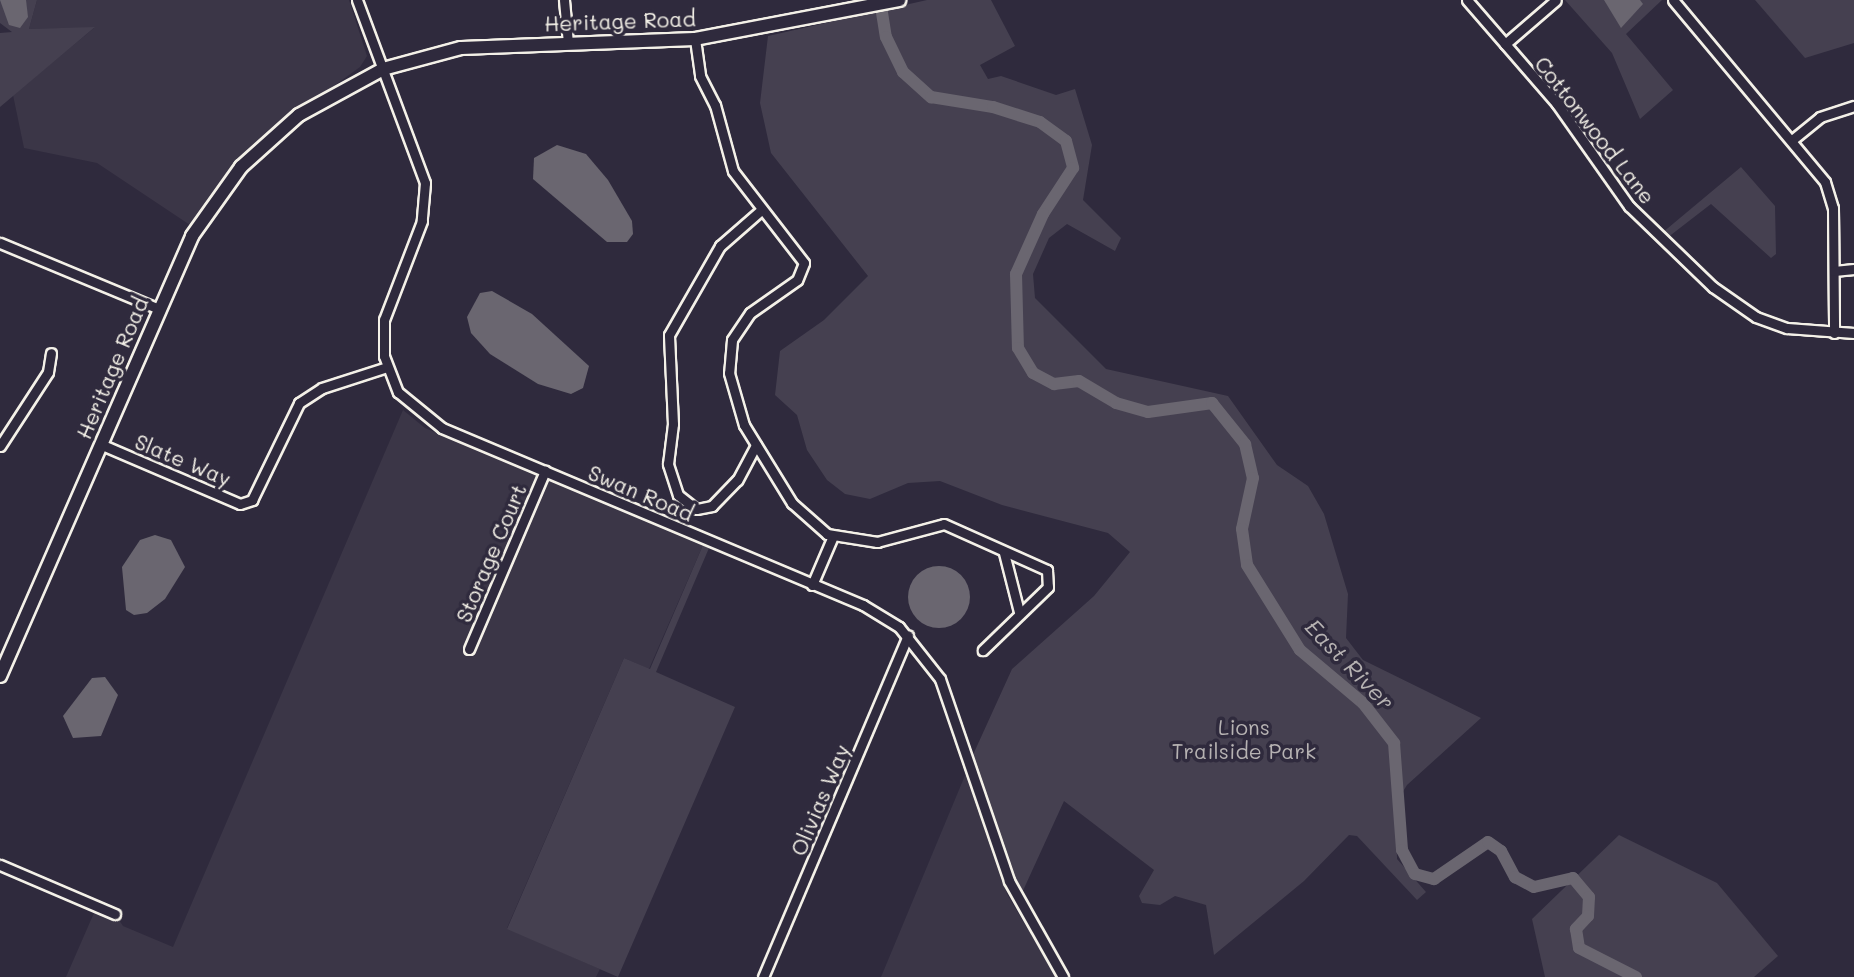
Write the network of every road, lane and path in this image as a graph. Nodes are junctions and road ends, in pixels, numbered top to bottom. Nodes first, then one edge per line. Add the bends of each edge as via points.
1 (357, 0) edge
2 (564, 0) edge
3 (899, 0) edge
4 (1467, 0) edge
5 (1556, 0) edge
6 (1673, 0) edge
7 (695, 39) junction
8 (568, 43) junction
9 (1505, 44) junction
10 (383, 69) junction
11 (1854, 106) edge
12 (1792, 139) junction
13 (761, 211) junction
14 (0, 243) edge
15 (1854, 269) edge
16 (1834, 271) junction
17 (159, 309) junction
18 (1834, 333) junction
19 (1854, 333) edge
20 (51, 353) dead end
21 (387, 368) junction
22 (100, 444) junction
23 (756, 445) junction
24 (0, 446) edge
25 (545, 471) junction
26 (833, 536) junction
27 (1003, 553) junction
28 (812, 585) junction
29 (1019, 612) junction
30 (908, 636) junction
31 (469, 649) dead end
32 (982, 650) dead end
33 (0, 676) edge
34 (0, 865) edge
35 (115, 914) dead end
36 (764, 977) edge
37 (1063, 977) edge

1 - 10 street, Swan Road
2 - 8 street
3 - 7 main road, Heritage Road
4 - 9 street, Cottonwood Lane
5 - 9 street
6 - 12 street
7 - 8 main road, Heritage Road
7 - 13 street via 701,79 715,106 732,168
8 - 10 main road, Heritage Road via 461,48
9 - 18 street, Cottonwood Lane via 1557,104 1629,206 1713,288 1756,317 1787,328
10 - 17 main road, Heritage Road via 309,108 259,148 192,236
10 - 21 street, Swan Road via 419,159 426,196 422,221 384,320
11 - 12 street via 1820,117
12 - 16 street via 1831,194
13 - 23 street via 799,252 805,266 797,280 747,315 730,345 733,391
13 - 23 street via 720,246 668,335 673,424 668,464 678,495 696,509 712,506 733,485
14 - 17 street
15 - 16 street
16 - 18 street
17 - 22 main road, Heritage Road
18 - 19 street, Cottonwood Lane
20 - 24 street via 48,372
21 - 22 street, Slate Way via 322,388 299,403 252,500 240,504
21 - 25 street, Swan Road via 398,392 425,419
22 - 33 main road, Heritage Road
23 - 26 street via 792,503
25 - 28 street, Swan Road
25 - 31 street, Storage Court
26 - 27 street via 877,542 944,524
26 - 28 street
27 - 29 street
27 - 29 street via 1051,576 1048,587
28 - 30 street, Swan Road via 875,611
29 - 32 street
30 - 36 street, Olivias Way
30 - 37 street, Swan Road via 946,691 1009,881
34 - 35 street

